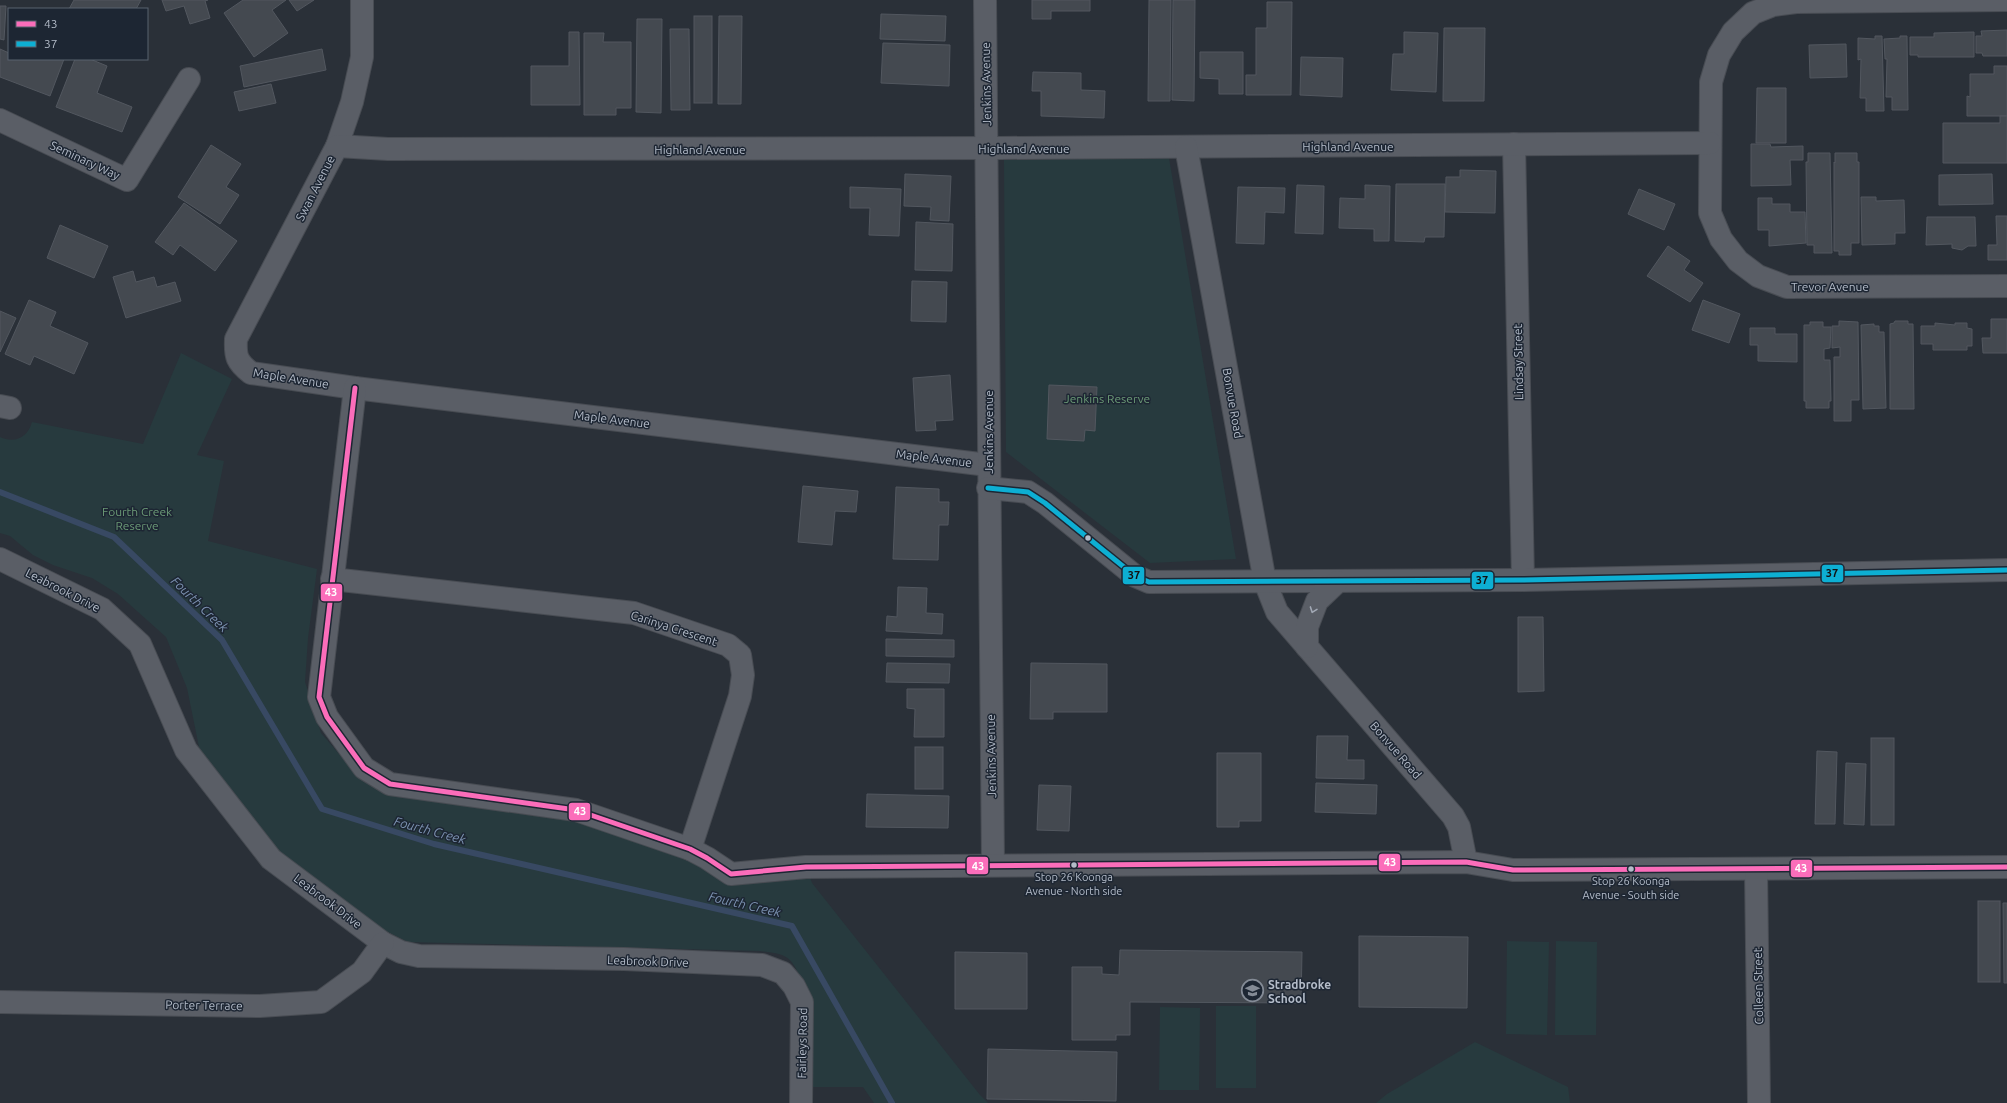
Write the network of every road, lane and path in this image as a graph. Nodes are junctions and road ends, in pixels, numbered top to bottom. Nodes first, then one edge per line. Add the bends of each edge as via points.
1 (362, 0) edge
2 (985, 0) edge
3 (2007, 0) edge
4 (189, 78) dead end
5 (0, 120) edge
6 (1710, 143) junction
7 (1514, 144) junction
8 (337, 146) junction
9 (1186, 147) junction
10 (987, 148) junction
11 (2007, 286) edge
12 (240, 364) joint
13 (355, 388) junction
14 (988, 465) junction
15 (988, 488) junction
16 (0, 559) edge
17 (2007, 570) edge
18 (332, 578) junction
19 (1523, 580) junction
20 (1265, 582) junction
21 (1337, 582) junction
22 (1307, 647) junction
23 (690, 849) junction
24 (1466, 862) junction
25 (993, 865) junction
26 (2007, 867) edge
27 (1756, 869) junction
28 (383, 943) junction
29 (794, 986) joint
30 (0, 1002) edge
31 (801, 1103) edge
32 (1759, 1103) edge

1 - 8 street, Swan Avenue via 362,57 352,102
2 - 10 street, Jenkins Avenue
3 - 6 street, Trevor Avenue via 1796,2 1773,5 1753,13 1733,32 1719,55 1711,82
4 - 5 street, Seminary Way via 127,180
6 - 7 street, Highland Avenue
6 - 11 street, Trevor Avenue via 1710,213 1721,239 1738,261 1758,276 1787,287
7 - 9 street, Highland Avenue
7 - 19 street, Lindsay Street
8 - 10 street, Highland Avenue via 388,149
8 - 12 street, Swan Avenue via 236,339 235,352
9 - 10 street, Highland Avenue
9 - 20 street, Bonvue Road
10 - 14 street, Jenkins Avenue
12 - 13 street, Maple Avenue via 251,373
13 - 14 street, Maple Avenue
13 - 18 street
14 - 15 street, Jenkins Avenue
15 - 20 street via 1028,492 1135,576 1149,582
15 - 25 street, Jenkins Avenue
16 - 28 street, Leabrook Drive via 102,609 140,644 186,750 271,859
17 - 19 street
18 - 23 street via 319,697 327,717 364,768 390,784 576,810
18 - 23 street, Carinya Crescent via 634,613 728,645 740,655 743,675 740,696
19 - 21 street
20 - 21 street
20 - 22 street, Bonvue Road via 1277,612
21 -> 22 street via 1317,601 1307,627
22 - 24 street, Bonvue Road via 1453,816 1459,827
23 - 25 street via 732,874 806,867
24 - 25 street
24 - 27 street via 1513,870
26 - 27 street
27 - 32 street, Colleen Street
28 - 29 street, Leabrook Drive via 401,952 419,956 762,965 783,973
28 - 30 street, Porter Terrace via 362,972 321,1002 260,1006
29 - 31 street, Fairleys Road via 802,1002

